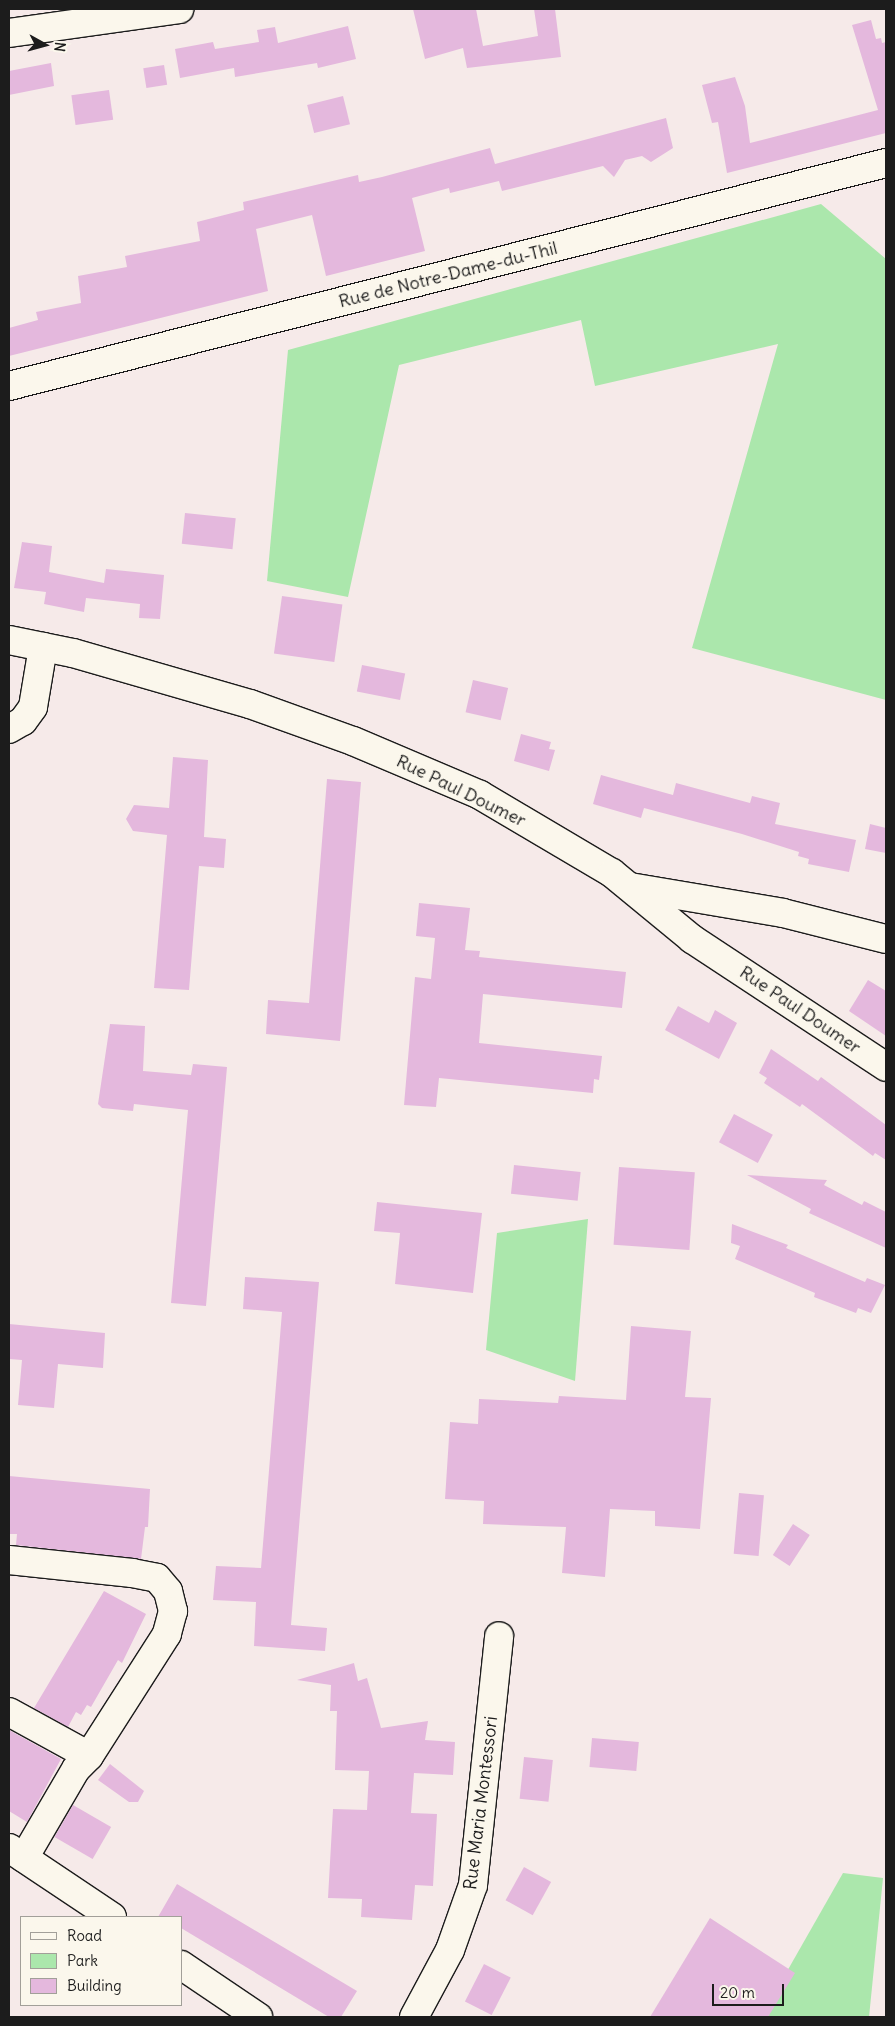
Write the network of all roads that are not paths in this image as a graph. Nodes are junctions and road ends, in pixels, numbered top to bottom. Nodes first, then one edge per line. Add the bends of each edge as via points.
1 (179, 9) edge
2 (9, 33) edge
3 (886, 163) edge
4 (9, 386) edge
5 (9, 640) edge
6 (43, 646) junction
7 (9, 729) edge
8 (630, 887) junction
9 (886, 939) edge
10 (886, 1068) edge
11 (9, 1560) edge
12 (499, 1636) dead end
13 (9, 1712) edge
14 (88, 1756) junction
15 (16, 1853) edge
16 (110, 1916) edge
17 (182, 1966) edge
18 (258, 2017) edge
19 (414, 2017) edge

1 - 2 street
3 - 4 street, Rue de Notre-Dame-du-Thil
5 - 6 street, Rue Paul Doumer
6 - 7 street via 33,707 23,721
6 - 8 street, Rue Paul Doumer via 250,704 353,741 498,805
8 - 9 street via 792,914
8 - 10 street, Rue Paul Doumer via 692,939
11 - 14 street via 132,1573 157,1578 168,1591 173,1611 167,1634
12 - 19 street, Rue Maria Montessori via 473,1885 450,1950
13 - 14 street
14 - 15 street
15 - 16 street
17 - 18 street

